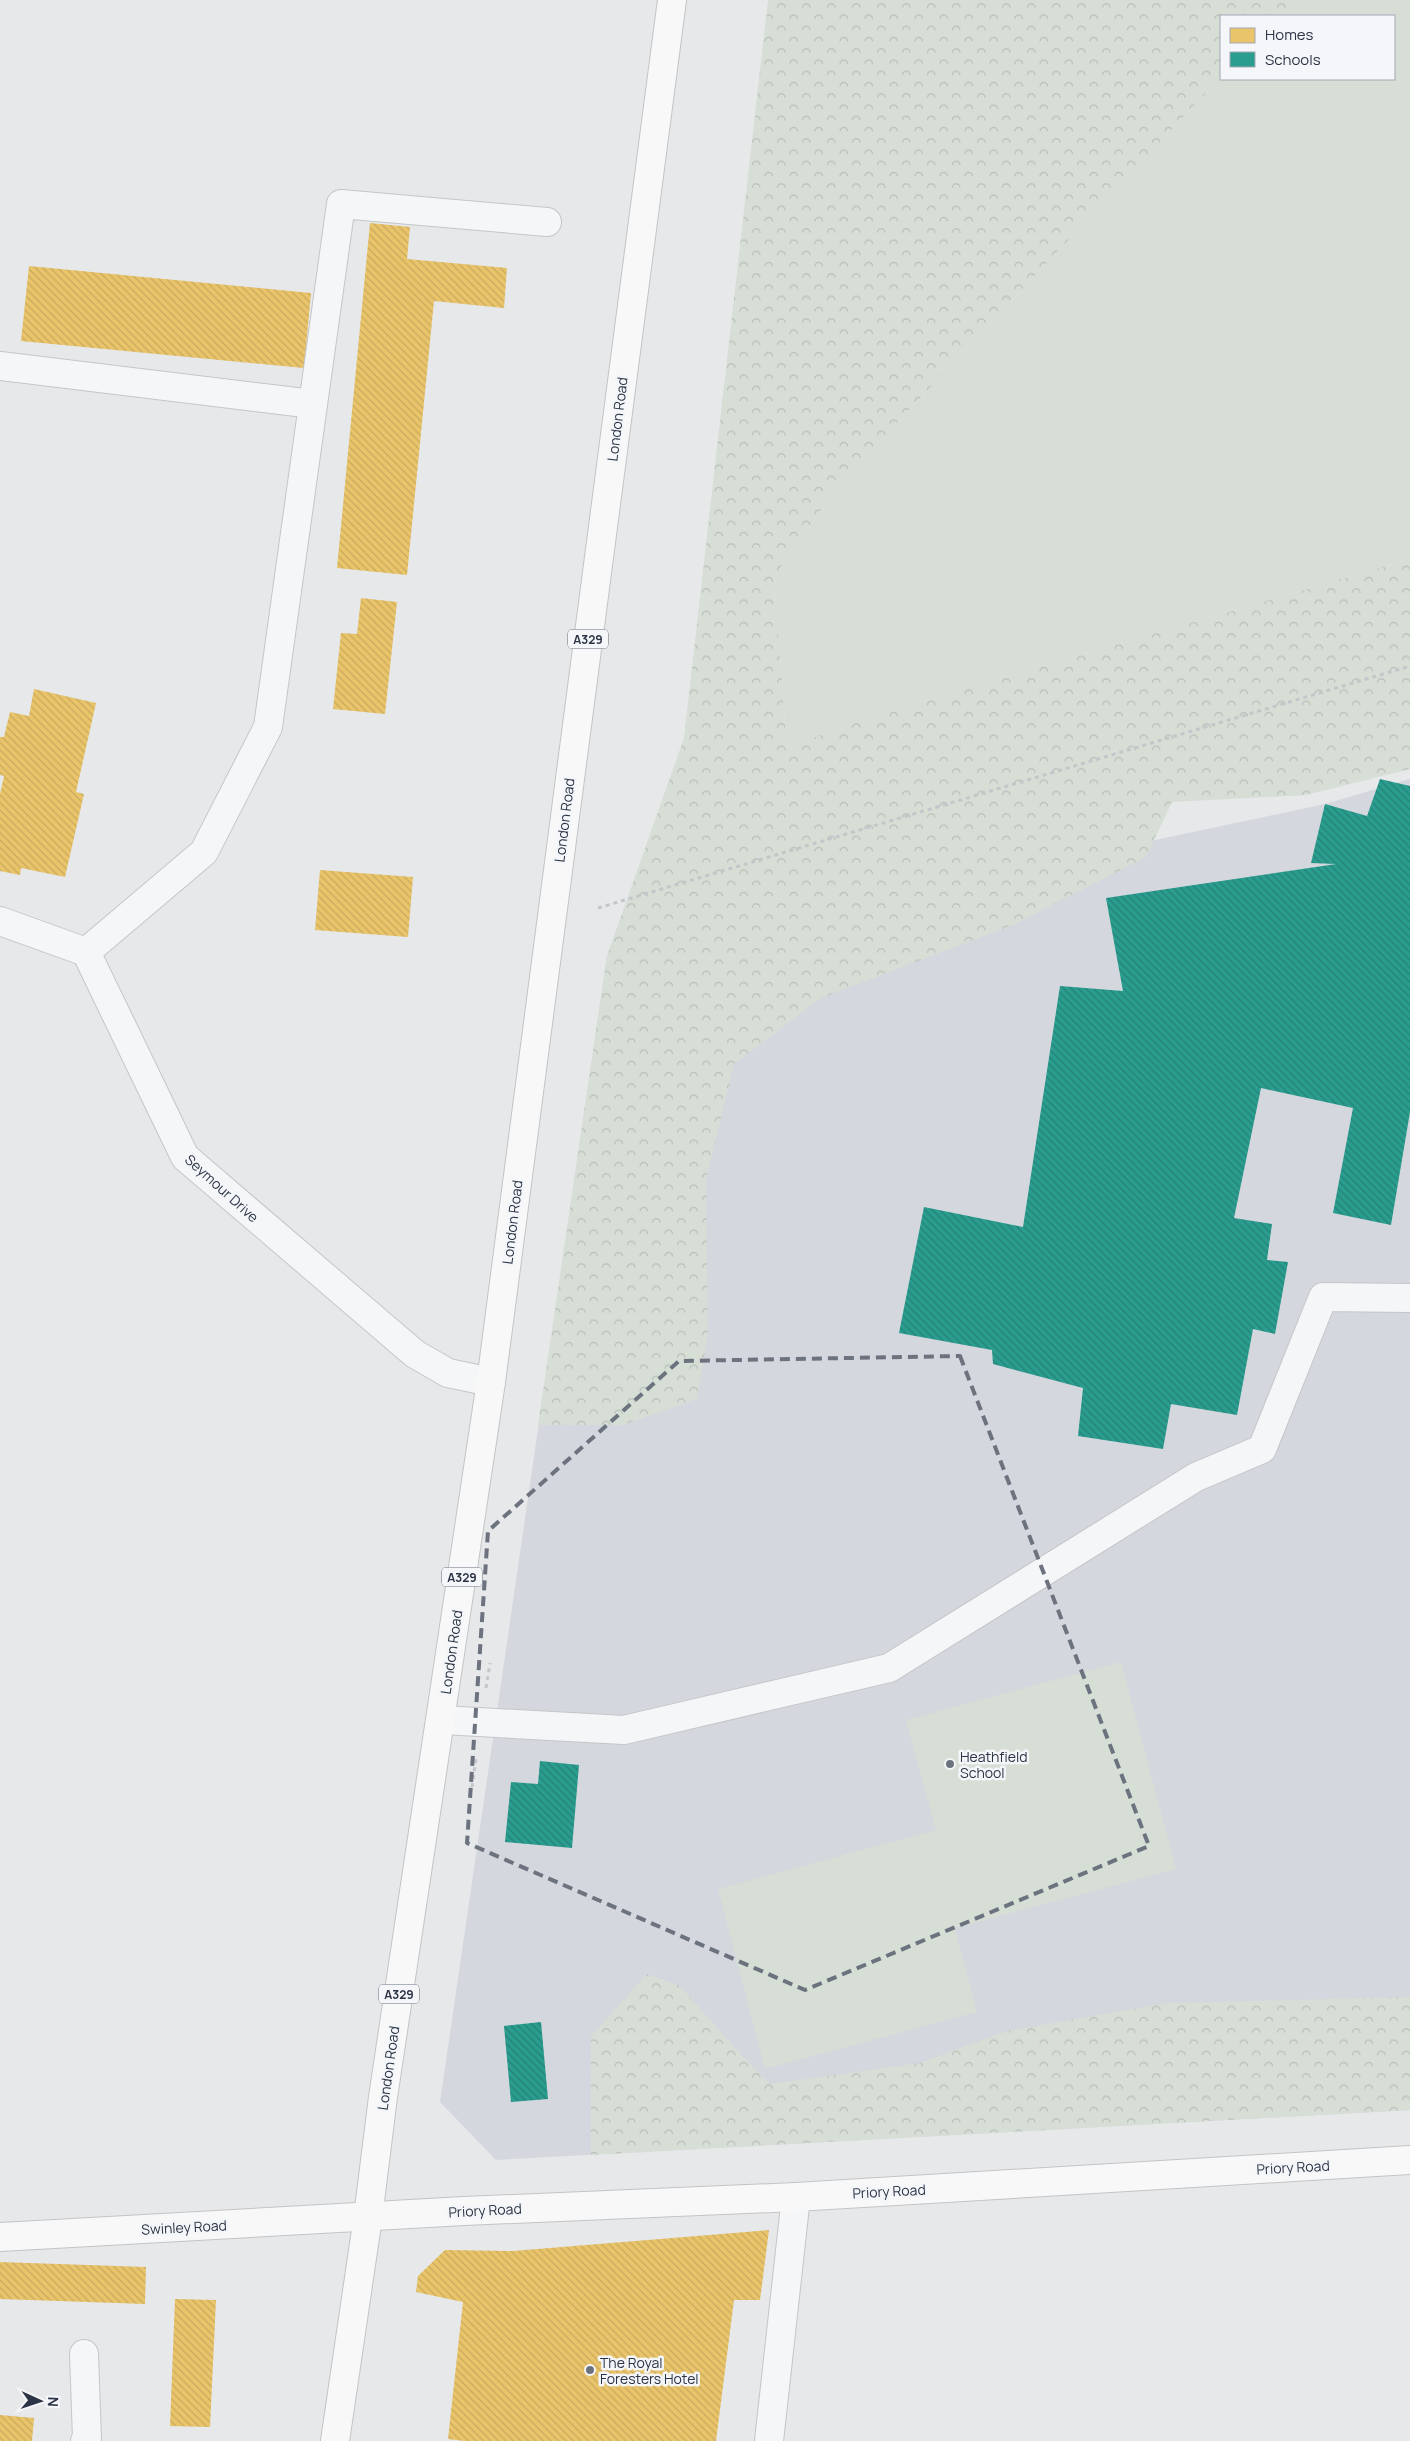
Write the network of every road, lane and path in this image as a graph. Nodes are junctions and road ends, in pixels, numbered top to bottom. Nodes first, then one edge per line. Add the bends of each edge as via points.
1 (672, 0) edge
2 (547, 222) dead end
3 (0, 366) edge
4 (313, 404) junction
5 (1410, 666) edge
6 (598, 908) dead end
7 (0, 920) edge
8 (86, 952) junction
9 (1410, 1298) edge
10 (491, 1382) junction
11 (442, 1720) junction
12 (1410, 2160) edge
13 (796, 2196) junction
14 (368, 2217) junction
15 (0, 2237) edge
16 (84, 2354) dead end
17 (85, 2441) edge
18 (335, 2441) edge
19 (769, 2441) edge

1 - 10 main road, London Road / A329
2 - 4 street via 341,204
3 - 4 street
4 - 8 street via 268,727 204,852
5 - 6 path
7 - 8 street
8 - 10 street, Seymour Drive via 185,1157 415,1354 448,1373
9 - 11 street via 1323,1297 1262,1450 1196,1477 889,1668 624,1730
10 - 11 main road, London Road / A329
11 - 14 main road, London Road / A329 via 383,2097
12 - 13 main road, Priory Road
13 - 14 main road, Priory Road
13 - 19 street
14 - 15 main road, Swinley Road
14 - 18 main road, London Road / A329
16 - 17 street

